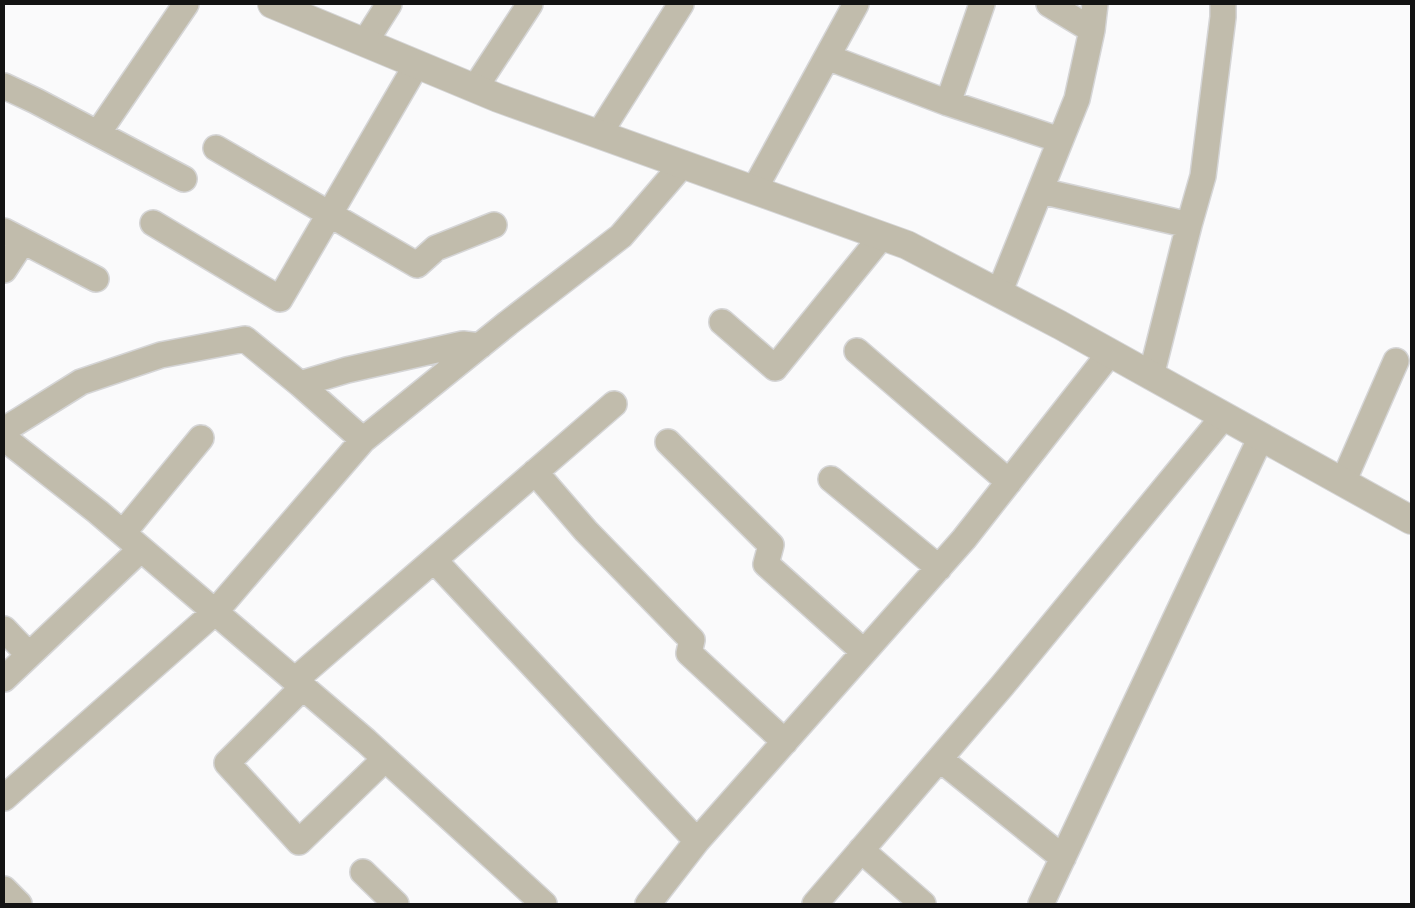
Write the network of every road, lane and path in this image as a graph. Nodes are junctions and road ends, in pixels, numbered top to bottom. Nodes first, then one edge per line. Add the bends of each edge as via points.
1 (186, 4) edge
2 (272, 4) edge
3 (389, 4) edge
4 (530, 4) edge
5 (681, 4) edge
6 (856, 4) edge
7 (982, 4) edge
8 (1049, 4) edge
9 (1095, 4) edge
10 (1223, 4) edge
11 (1092, 30) junction
12 (365, 42) junction
13 (827, 57) junction
14 (416, 64) junction
15 (4, 86) edge
16 (475, 88) junction
17 (948, 103) junction
18 (98, 133) junction
19 (599, 134) junction
20 (1060, 140) junction
21 (216, 148) dead end
22 (683, 164) junction
23 (184, 179) dead end
24 (754, 190) junction
25 (1041, 191) junction
26 (329, 214) junction
27 (153, 223) dead end
28 (494, 225) dead end
29 (1188, 225) junction
30 (13, 236) edge
31 (882, 236) junction
32 (4, 270) edge
33 (96, 279) dead end
34 (999, 293) junction
35 (722, 322) dead end
36 (480, 346) junction
37 (857, 351) dead end
38 (1110, 353) junction
39 (1396, 361) dead end
40 (1151, 376) junction
41 (300, 384) junction
42 (614, 404) dead end
43 (1224, 416) junction
44 (4, 430) edge
45 (1261, 437) junction
46 (4, 438) edge
47 (201, 438) dead end
48 (363, 440) junction
49 (668, 442) dead end
50 (535, 472) junction
51 (830, 479) dead end
52 (1009, 482) junction
53 (1343, 482) junction
54 (1411, 520) edge
55 (123, 533) junction
56 (141, 549) junction
57 (434, 560) junction
58 (939, 568) junction
59 (215, 612) junction
60 (4, 629) edge
61 (864, 652) junction
62 (29, 655) junction
63 (4, 679) edge
64 (299, 684) junction
65 (784, 742) junction
66 (385, 759) junction
67 (940, 759) junction
68 (4, 798) edge
69 (697, 842) junction
70 (862, 850) junction
71 (1063, 858) junction
72 (363, 872) dead end
73 (4, 889) edge
74 (19, 904) edge
75 (396, 904) edge
76 (544, 904) edge
77 (648, 904) edge
78 (816, 904) edge
79 (923, 904) edge
80 (1041, 904) edge

1 - 18 street
2 - 12 street
3 - 12 street
4 - 16 street
5 - 19 street
6 - 13 street
7 - 17 street
8 - 11 street
9 - 11 street
10 - 29 street via 1203,176
11 - 20 street via 1077,99
12 - 14 street
13 - 17 street
13 - 24 street
14 - 16 street
14 - 26 street
15 - 18 street
16 - 19 street
17 - 20 street
18 - 23 street
19 - 22 street
20 - 25 street
21 - 26 street
22 - 24 street
22 - 36 street via 621,236
24 - 31 street
25 - 29 street
25 - 34 street
26 - 27 street via 280,299
26 - 28 street via 417,265 436,248
29 - 40 street
30 - 32 street
30 - 33 street
31 - 34 street via 907,244
31 - 35 street via 775,368
34 - 38 street
36 - 41 street via 463,344
36 - 48 street
37 - 52 street
38 - 40 street
38 - 52 street
39 - 53 street
40 - 43 street
41 - 44 street via 245,340 161,355 81,382
41 - 48 street
42 - 50 street
43 - 45 street
43 - 67 street
45 - 53 street
45 - 71 street
46 - 55 street
47 - 55 street
48 - 59 street
49 - 61 street via 771,545 766,564
50 - 57 street
50 - 65 street via 586,531 692,640 689,653
51 - 58 street
52 - 58 street
53 - 54 street
55 - 56 street
56 - 59 street
56 - 62 street
57 - 64 street
57 - 69 street
58 - 61 street
59 - 64 street
59 - 68 street
60 - 62 street
61 - 65 street
62 - 63 street
64 - 66 street
64 - 66 street via 227,763 299,842
65 - 69 street
66 - 76 street
67 - 70 street
67 - 71 street
69 - 77 street
70 - 78 street
70 - 79 street
71 - 80 street
72 - 75 street
73 - 74 street

